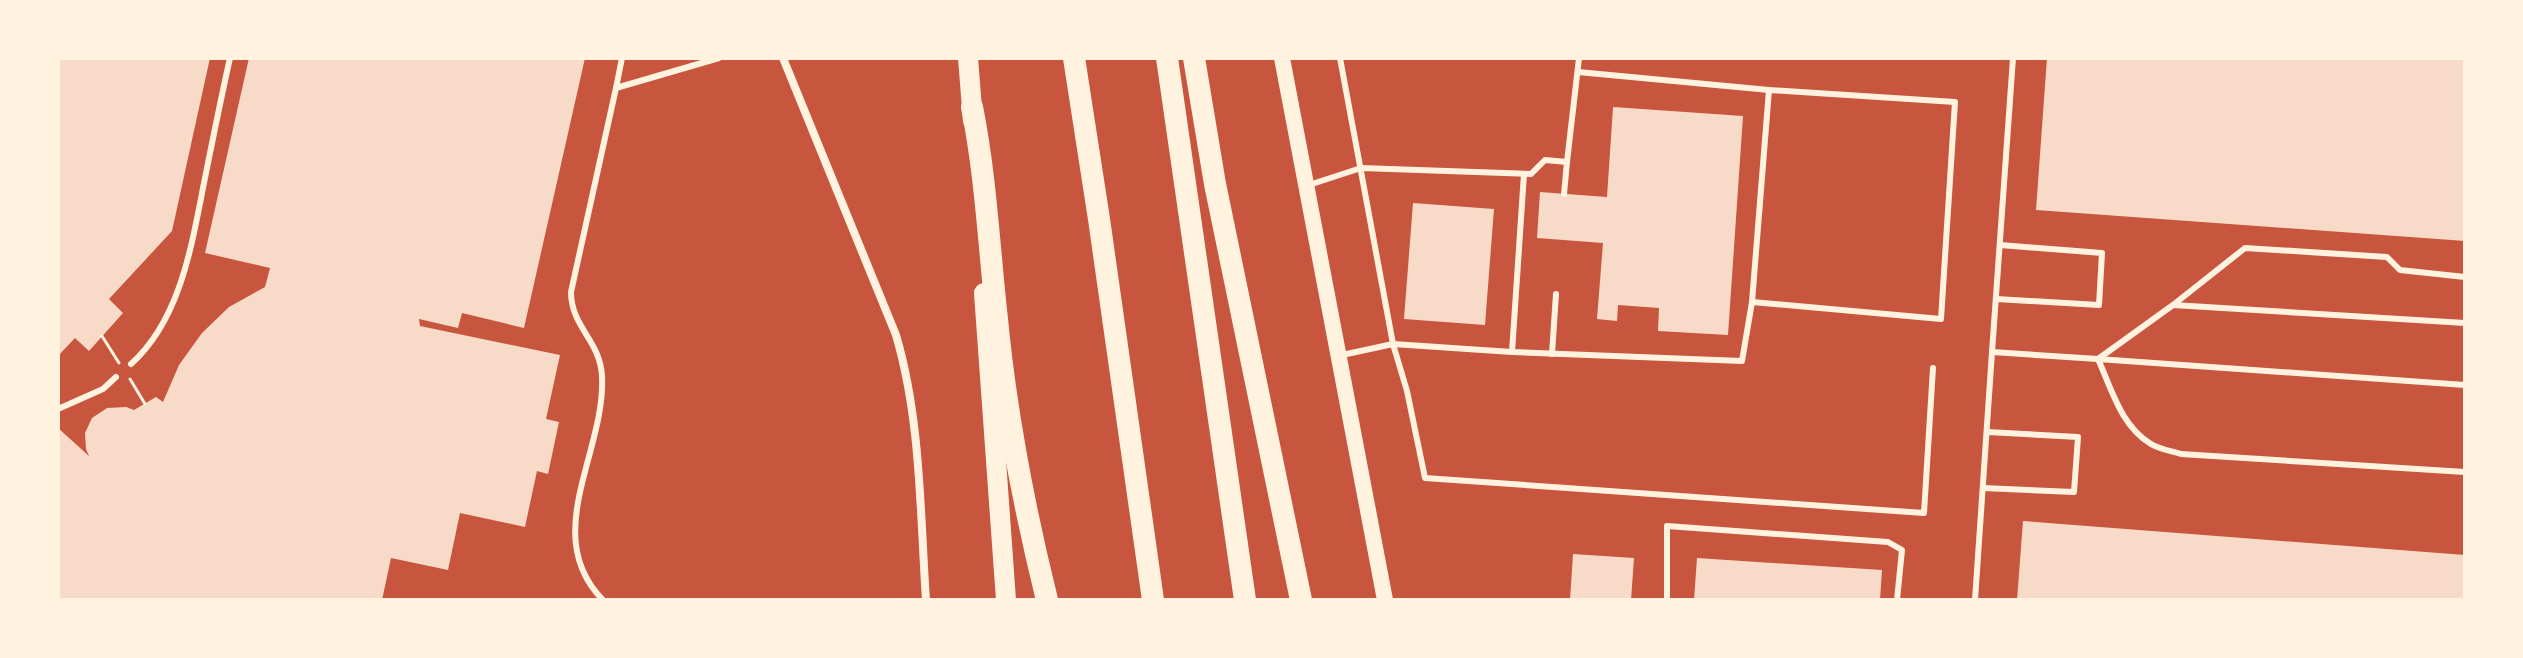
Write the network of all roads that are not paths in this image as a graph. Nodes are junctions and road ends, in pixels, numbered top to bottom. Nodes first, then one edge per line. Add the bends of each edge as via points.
1 (230, 58) edge
2 (622, 58) edge
3 (719, 58) edge
4 (783, 58) edge
5 (968, 58) edge
6 (1074, 58) edge
7 (1167, 58) edge
8 (1194, 58) edge
9 (1282, 58) edge
10 (1340, 58) edge
11 (1579, 58) edge
12 (2013, 58) edge
13 (1578, 72) junction
14 (616, 88) junction
15 (1769, 90) junction
16 (972, 107) junction
17 (1567, 162) junction
18 (1361, 168) junction
19 (1524, 174) junction
20 (1305, 186) junction
21 (1564, 194) dead end
22 (2000, 245) junction
23 (2465, 277) edge
24 (1556, 294) dead end
25 (1996, 299) junction
26 (1752, 302) junction
27 (2173, 305) junction
28 (2465, 323) edge
29 (1393, 344) junction
30 (1512, 352) junction
31 (1992, 352) junction
32 (1552, 354) junction
33 (1338, 356) junction
34 (2098, 359) junction
35 (131, 364) dead end
36 (1933, 368) dead end
37 (116, 377) dead end
38 (2465, 385) edge
39 (58, 409) edge
40 (1987, 432) junction
41 (2465, 472) edge
42 (1983, 488) junction
43 (1031, 536) junction
44 (603, 600) edge
45 (926, 600) edge
46 (1006, 600) edge
47 (1038, 600) edge
48 (1047, 600) edge
49 (1153, 600) edge
50 (1245, 600) edge
51 (1301, 600) edge
52 (1385, 600) edge
53 (1667, 600) edge
54 (1897, 600) edge
55 (1975, 600) edge

1 - 35 lane via 180,283 163,325
2 - 14 lane
3 - 14 lane
4 - 45 street via 901,351 913,411
5 - 16 main road
6 - 49 highway
7 - 50 highway
8 - 51 highway
9 - 20 main road
10 - 18 lane
11 - 13 lane
12 - 22 lane
13 - 15 lane
13 - 17 lane
14 - 44 lane via 571,292 577,320 599,353 602,377 597,424 576,510 575,548 581,569
15 - 26 lane
15 - 26 lane via 1955,102 1941,319
16 - 43 highway via 1009,416
16 - 46 main road
17 - 19 lane via 1545,160
17 - 21 lane
18 - 19 lane
18 - 20 lane
18 - 29 lane
19 - 30 lane
20 - 33 main road
22 - 25 lane
22 - 25 lane via 2102,253 2099,305
23 - 27 lane via 2400,270 2387,257 2245,248
24 - 32 lane
25 - 31 lane
26 - 32 lane via 1742,361
27 - 28 lane
27 - 34 lane
29 - 30 lane
29 - 33 lane
29 - 36 lane via 1425,478 1924,513
30 - 32 lane
31 - 34 lane
31 - 40 lane
33 - 52 main road
34 - 38 lane
34 - 41 lane via 2125,419 2153,446 2181,454
37 - 39 lane via 103,389
40 - 42 lane
40 - 42 lane via 2078,437 2074,492
42 - 55 lane
43 - 47 highway
43 - 48 highway
53 - 54 lane via 1667,526 1888,542 1902,550

